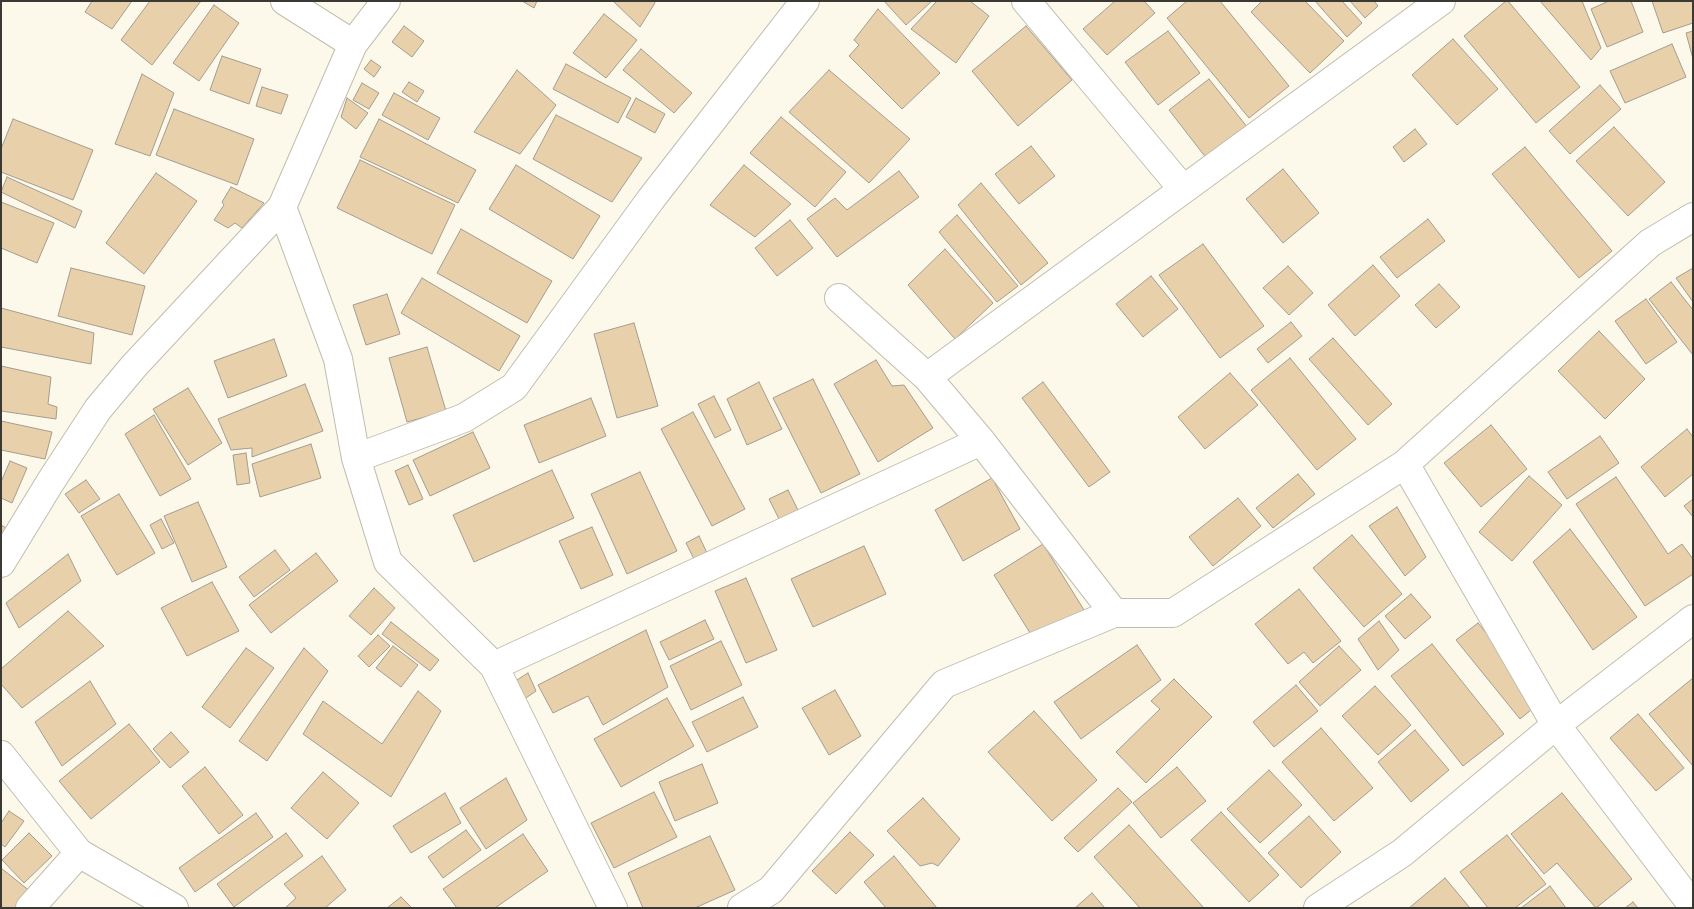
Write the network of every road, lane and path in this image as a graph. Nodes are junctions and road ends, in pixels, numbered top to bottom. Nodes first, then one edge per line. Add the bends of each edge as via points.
1 (284, 1) edge
2 (386, 1) edge
3 (805, 1) edge
4 (1026, 1) edge
5 (1441, 1) edge
6 (353, 44) junction
7 (1182, 188) junction
8 (282, 207) junction
9 (1693, 217) edge
10 (839, 298) dead end
11 (927, 377) junction
12 (981, 441) junction
13 (356, 458) junction
14 (1404, 464) junction
15 (1, 563) edge
16 (1114, 613) junction
17 (1693, 619) edge
18 (494, 666) junction
19 (1556, 725) junction
20 (1, 755) edge
21 (79, 853) junction
22 (1693, 906) edge
23 (30, 908) edge
24 (174, 908) edge
25 (613, 908) edge
26 (742, 908) edge
27 (1318, 908) edge

1 - 6 street
2 - 6 street
3 - 13 street via 651,199 514,388 464,418
4 - 7 street
5 - 7 street
6 - 8 street
7 - 11 street
8 - 13 street via 338,359
8 - 15 street via 98,409
9 - 14 street via 1650,243
10 - 11 street
11 - 12 street
12 - 16 street
12 - 18 street
13 - 18 street via 388,562
14 - 16 street via 1173,613
14 - 19 street
16 - 26 street via 944,684 771,890
17 - 19 street
18 - 25 street
19 - 22 street
19 - 27 street via 1402,853
20 - 21 street
21 - 23 street
21 - 24 street

